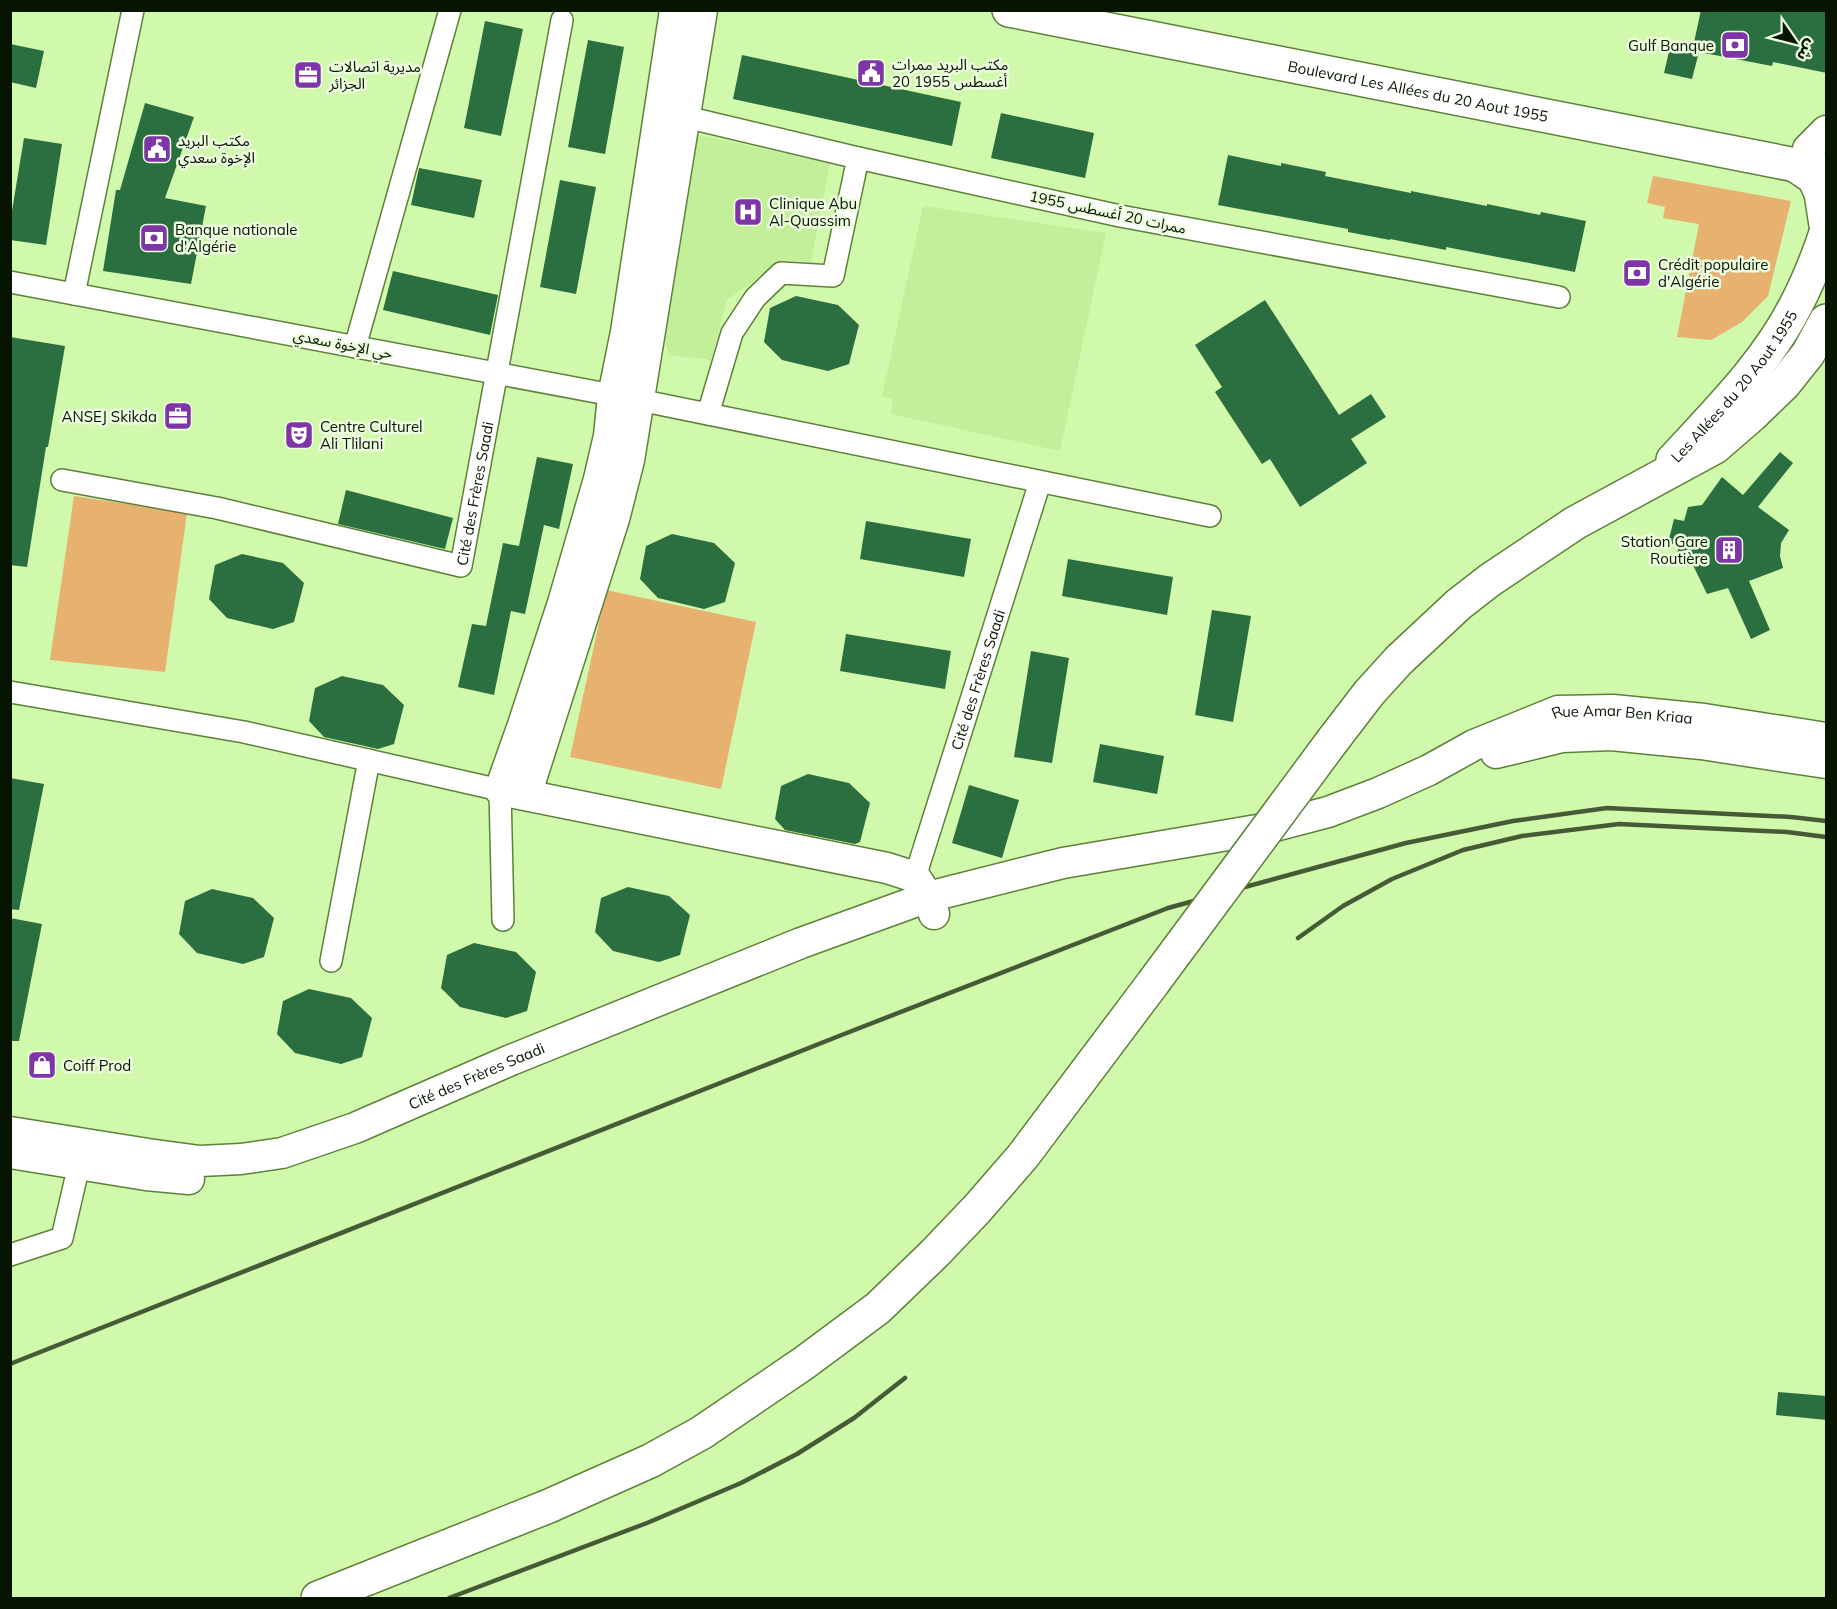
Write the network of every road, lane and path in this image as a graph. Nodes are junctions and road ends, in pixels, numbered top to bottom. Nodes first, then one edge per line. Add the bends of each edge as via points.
1 (133, 10) edge
2 (450, 10) edge
3 (675, 10) edge
4 (702, 10) edge
5 (1009, 10) edge
6 (1104, 10) edge
7 (562, 20) dead end
8 (673, 114) junction
9 (1817, 154) edge
10 (858, 158) junction
11 (1827, 225) edge
12 (1827, 233) edge
13 (10, 282) edge
14 (74, 294) junction
15 (1559, 297) dead end
16 (1827, 321) edge
17 (355, 346) junction
18 (496, 373) junction
19 (626, 398) junction
20 (708, 414) junction
21 (1655, 479) junction
22 (62, 480) dead end
23 (1040, 482) junction
24 (1210, 516) dead end
25 (10, 692) edge
26 (1827, 738) edge
27 (369, 760) junction
28 (1827, 764) edge
29 (1430, 770) junction
30 (513, 793) junction
31 (1115, 855) joint
32 (926, 896) junction
33 (503, 920) dead end
34 (331, 960) dead end
35 (10, 1132) edge
36 (10, 1154) edge
37 (79, 1165) junction
38 (10, 1255) edge
39 (318, 1599) edge

1 - 14 street
2 - 17 street
3 - 8 main road
4 - 8 main road
5 - 9 main road, Boulevard Les Allées du 20 Aout 1955
6 - 9 main road, Boulevard Les Allées du 20 Aout 1955
7 - 18 street, Cité des Frères Saadi
8 - 10 street, ممرات 20 أغسطس 1955
8 - 19 main road via 626,332
9 - 11 main road via 1815,178
10 - 15 street, ممرات 20 أغسطس 1955 via 1120,216
10 - 20 street via 833,276 781,273 755,298 732,333
12 - 21 main road, Les Allées du 20 Aout 1955 via 1796,306 1771,346 1735,393
13 - 14 street, حي الإخوة سعدي
14 - 17 street, حي الإخوة سعدي
16 - 21 main road, Les Allées du 20 Aout 1955 via 1808,354 1752,415 1715,447
17 - 18 street, حي الإخوة سعدي
18 - 19 street, حي الإخوة سعدي
18 - 22 street, Cité des Frères Saadi via 461,566 217,508
19 - 20 street
19 - 30 main road via 609,436 594,498 524,725
20 - 23 street
21 - 39 main road, bridge via 1547,540 1490,580 1388,670 1023,1156 977,1209 885,1301 788,1375 701,1433 650,1461
23 - 24 street
23 - 32 street, Cité des Frères Saadi
25 - 27 street via 244,732
26 - 29 main road, Rue Amar Ben Kriaa via 1704,719 1613,710 1558,711 1474,745
27 - 30 street
27 - 34 street
28 - 29 main road, Rue Amar Ben Kriaa via 1701,744 1587,735 1562,737
29 - 31 main road, Rue Amar Ben Kriaa via 1328,812 1285,824
30 - 32 main road via 886,868
30 - 33 street
31 - 32 main road, Cité des Frères Saadi via 1064,874
32 - 35 main road, Cité des Frères Saadi via 512,1060 355,1128 282,1153 200,1161
32 - 37 main road, Cité des Frères Saadi via 679,1010 362,1144 286,1169 242,1178 201,1180
36 - 37 main road, Cité des Frères Saadi
37 - 38 street via 62,1238

